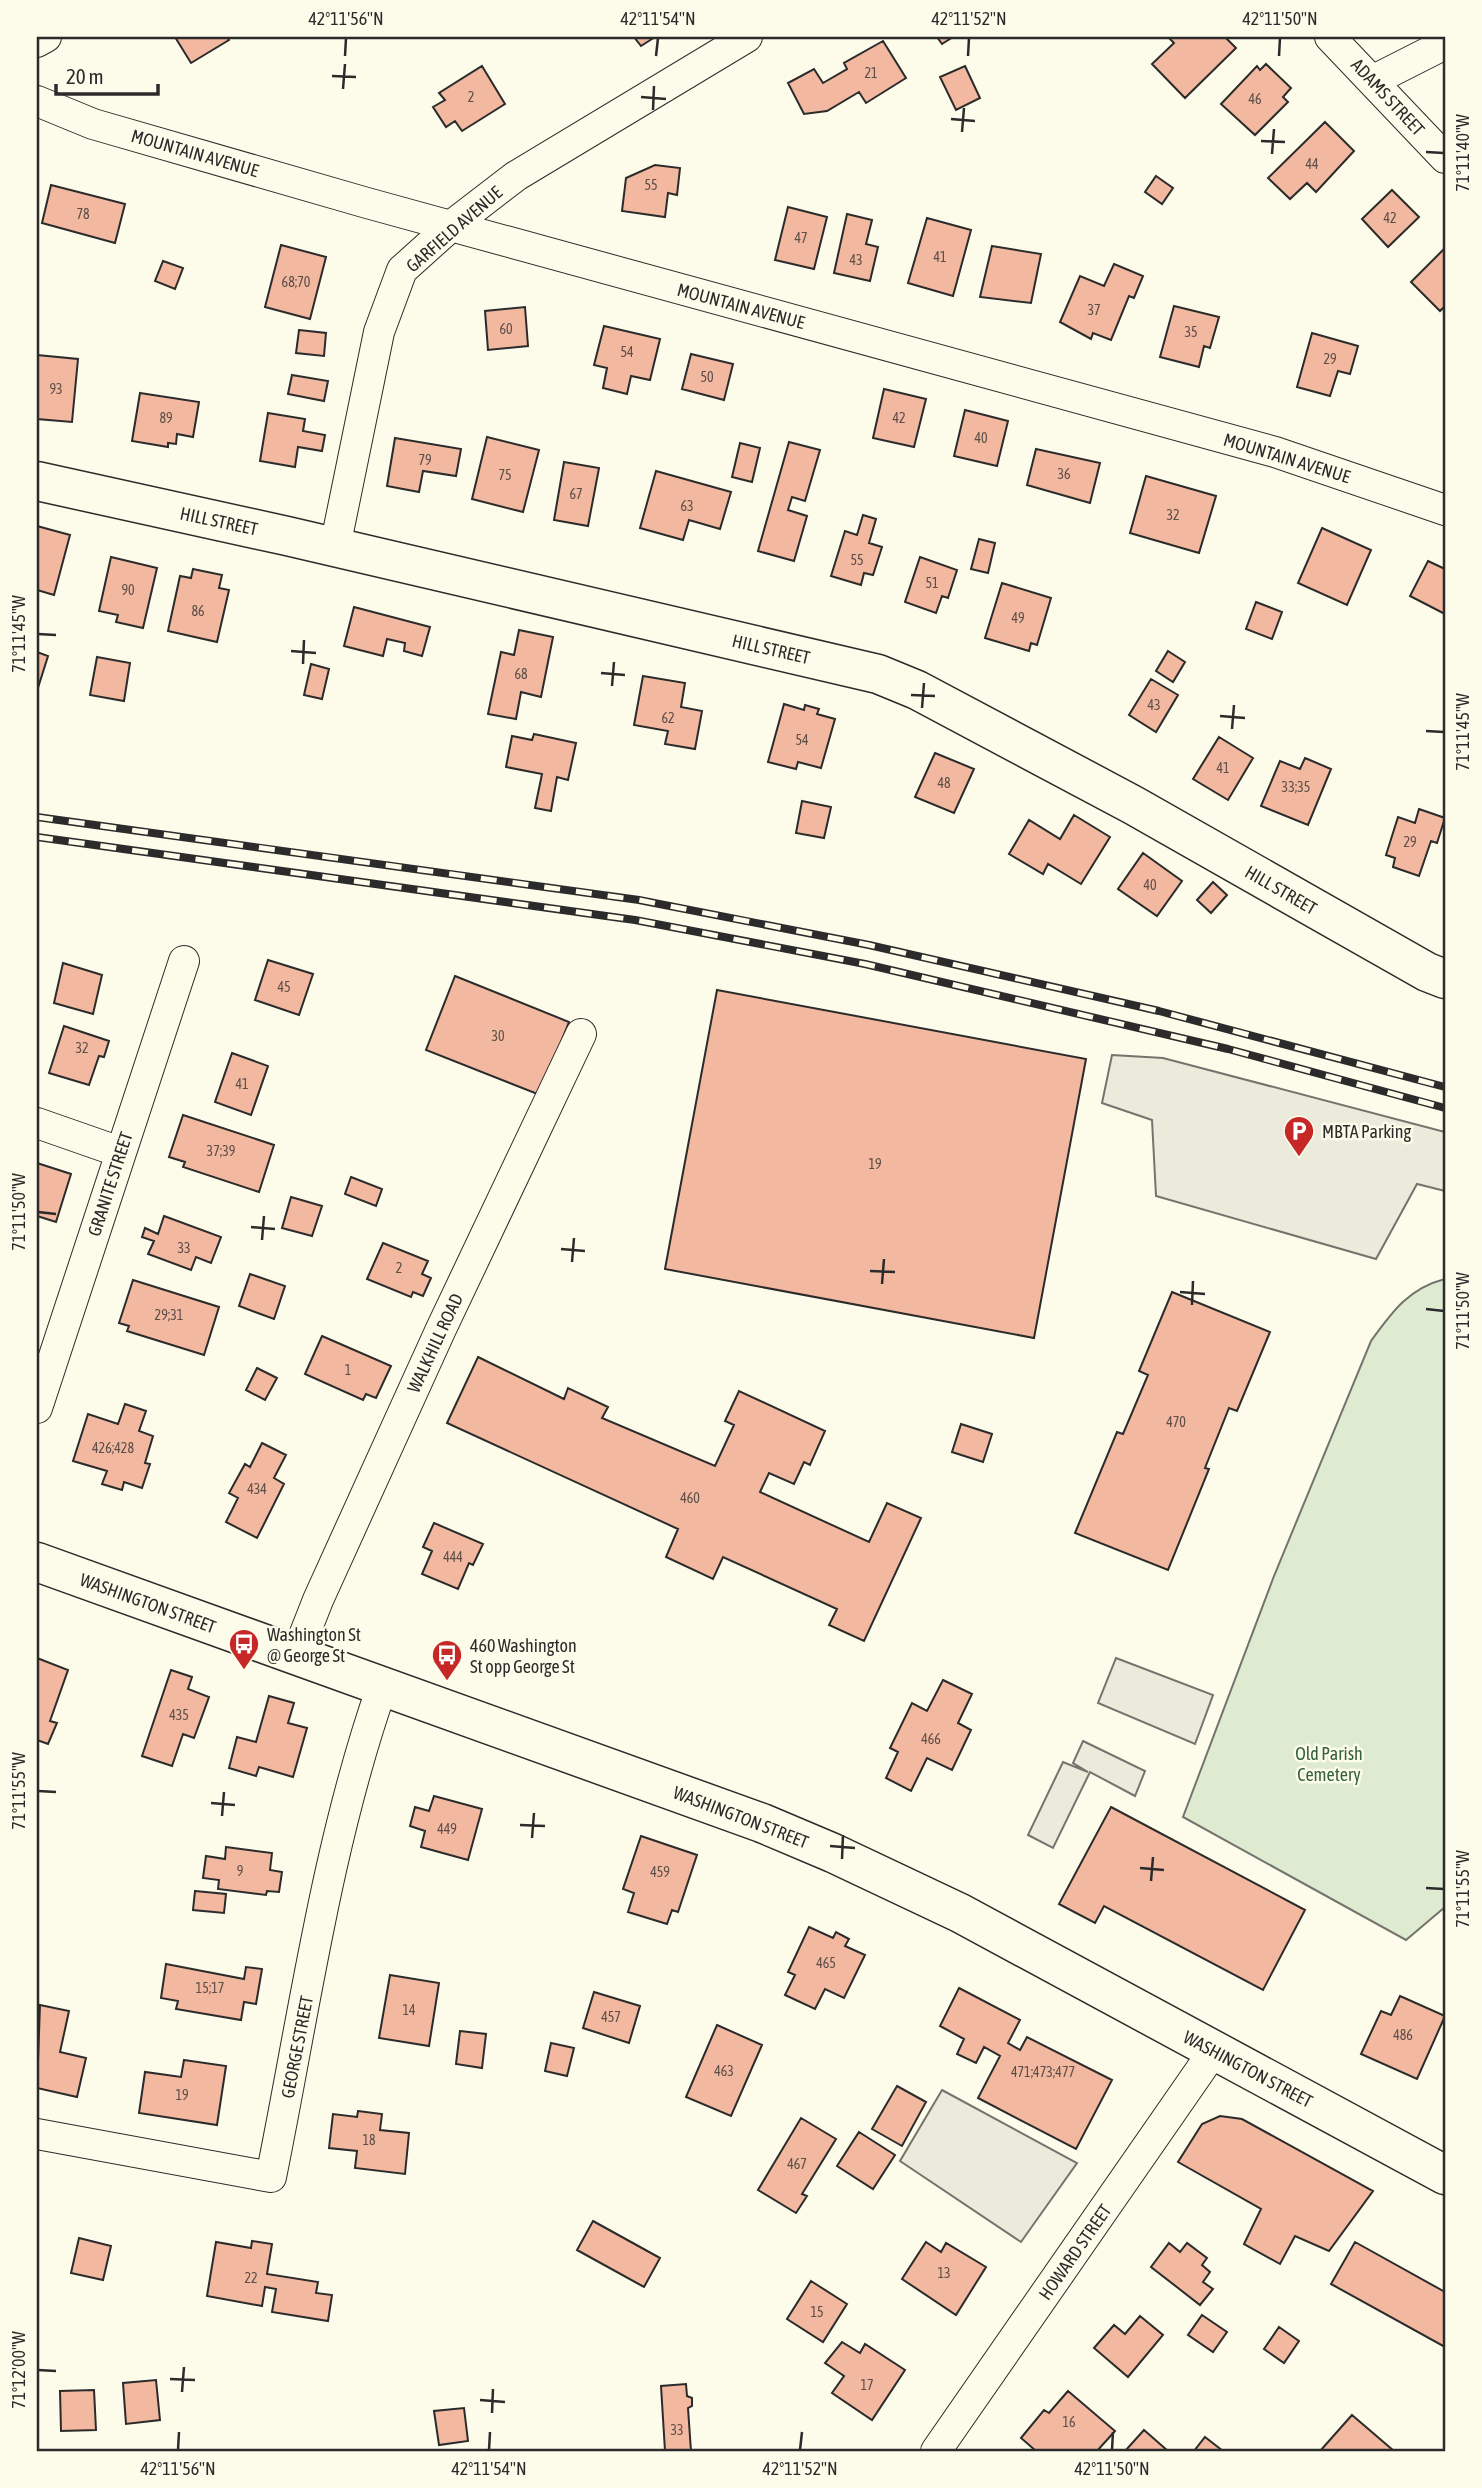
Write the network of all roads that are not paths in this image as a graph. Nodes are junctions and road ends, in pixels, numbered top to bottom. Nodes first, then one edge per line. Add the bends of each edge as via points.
1 (46, 37) edge
2 (747, 37) edge
3 (1331, 37) edge
4 (37, 42) edge
5 (1445, 44) edge
6 (1374, 80) junction
7 (37, 101) edge
8 (1445, 158) edge
9 (451, 226) junction
10 (37, 481) edge
11 (1445, 510) edge
12 (335, 547) junction
13 (184, 961) dead end
14 (1445, 979) edge
15 (581, 1034) dead end
16 (37, 1123) edge
17 (120, 1152) junction
18 (37, 1408) edge
19 (37, 1562) edge
20 (296, 1656) junction
21 (382, 1687) junction
22 (1213, 2052) junction
23 (37, 2134) edge
24 (1445, 2175) edge
25 (936, 2451) edge

1 - 4 street
2 - 9 street, GARFIELD AVENUE via 545,157
3 - 6 street, ADAMS STREET
5 - 6 street
6 - 8 street, ADAMS STREET
7 - 9 street, MOUNTAIN AVENUE via 93,124
9 - 11 street, MOUNTAIN AVENUE via 1275,452
9 - 12 street, GARFIELD AVENUE via 402,270 379,332
10 - 12 main road, HILL STREET
12 - 14 main road, HILL STREET via 878,674 1133,805
13 - 17 street, GRANITE STREET
15 - 20 street, WALKHILL ROAD via 446,1317
16 - 17 street
17 - 18 street, GRANITE STREET
19 - 20 main road, WASHINGTON STREET
20 - 21 main road, WASHINGTON STREET
21 - 22 main road, WASHINGTON STREET via 762,1823 833,1853 1019,1944
21 - 23 street, GEORGE STREET via 363,1742 330,1882 271,2178
22 - 24 main road, WASHINGTON STREET
22 - 25 street, HOWARD STREET

